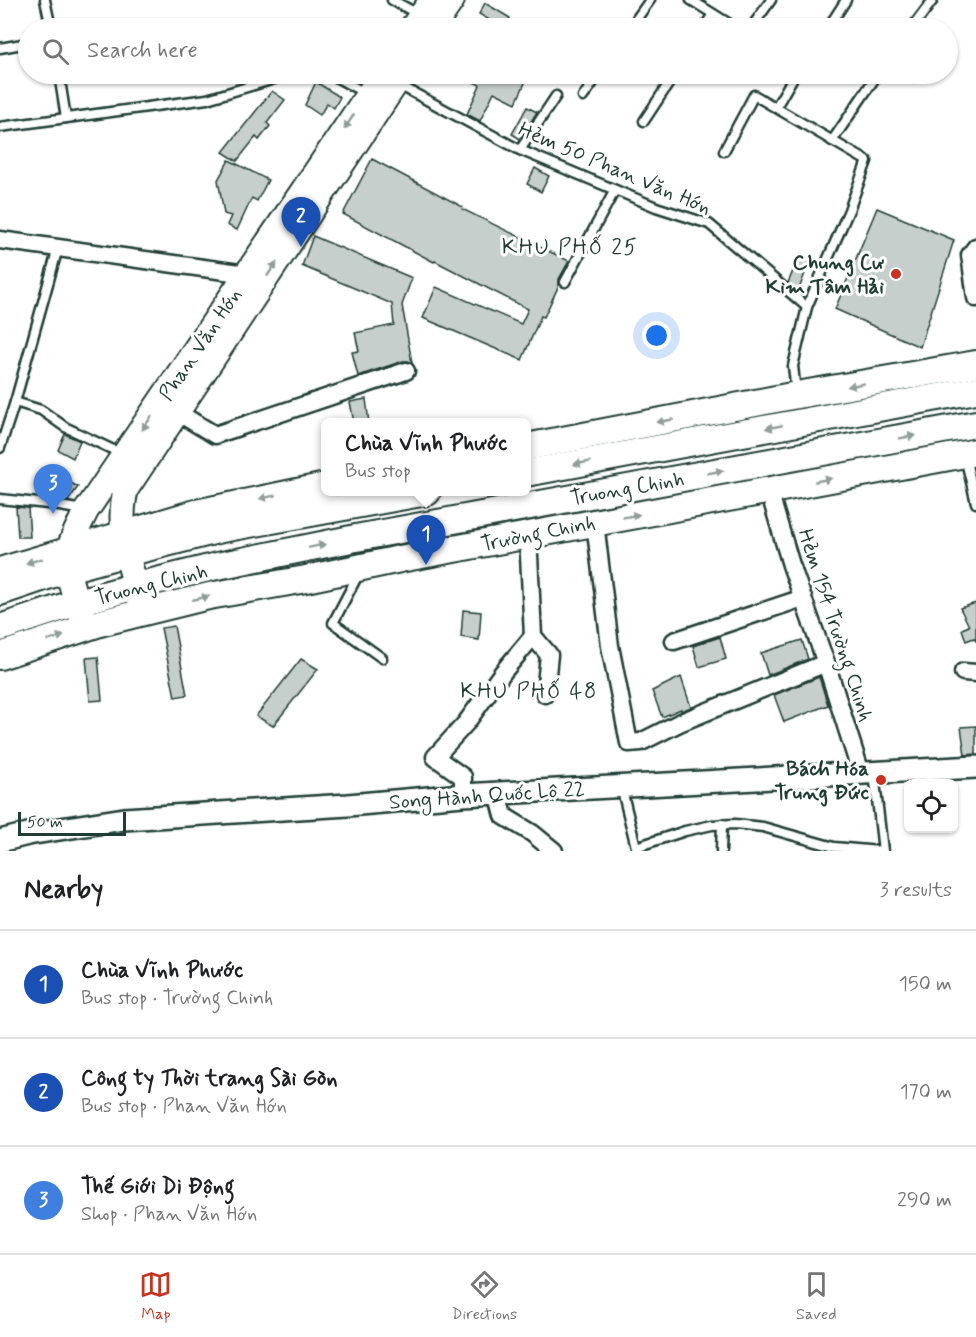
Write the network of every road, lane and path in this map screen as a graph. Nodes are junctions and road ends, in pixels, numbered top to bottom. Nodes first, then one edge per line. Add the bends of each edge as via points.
1 (45, 0) edge
2 (392, 0) edge
3 (452, 0) edge
4 (650, 0) edge
5 (691, 0) edge
6 (771, 0) edge
7 (846, 0) edge
8 (933, 0) edge
9 (713, 14) junction
10 (49, 18) edge
11 (425, 18) edge
12 (637, 18) edge
13 (710, 18) edge
14 (720, 18) edge
15 (758, 18) edge
16 (835, 18) edge
17 (920, 18) edge
18 (18, 45) edge
19 (0, 48) edge
20 (61, 84) edge
21 (257, 84) edge
22 (348, 84) edge
23 (383, 84) edge
24 (388, 84) edge
25 (405, 84) edge
26 (592, 84) edge
27 (668, 84) edge
28 (789, 84) edge
29 (871, 84) edge
30 (368, 95) junction
31 (556, 96) dead end
32 (583, 97) dead end
33 (776, 107) junction
34 (66, 118) junction
35 (644, 121) dead end
36 (0, 127) edge
37 (832, 141) junction
38 (520, 150) junction
39 (724, 151) dead end
40 (326, 173) junction
41 (615, 190) junction
42 (0, 240) edge
43 (976, 247) edge
44 (58, 248) junction
45 (247, 274) junction
46 (565, 282) dead end
47 (976, 297) edge
48 (807, 307) junction
49 (976, 364) edge
50 (406, 370) dead end
51 (976, 390) edge
52 (797, 395) junction
53 (15, 402) junction
54 (177, 412) junction
55 (976, 424) edge
56 (531, 446) edge
57 (0, 448) edge
58 (970, 453) edge
59 (125, 456) junction
60 (531, 472) edge
61 (321, 487) edge
62 (769, 490) junction
63 (405, 496) edge
64 (0, 499) edge
65 (976, 503) edge
66 (86, 511) junction
67 (595, 523) junction
68 (528, 535) junction
69 (125, 544) junction
70 (69, 560) junction
71 (362, 567) junction
72 (0, 572) edge
73 (136, 586) junction
74 (0, 592) edge
75 (803, 598) junction
76 (78, 602) junction
77 (144, 612) junction
78 (0, 628) edge
79 (85, 628) junction
80 (533, 636) junction
81 (674, 641) dead end
82 (0, 656) edge
83 (382, 658) dead end
84 (826, 663) junction
85 (545, 694) dead end
86 (976, 767) edge
87 (868, 773) junction
88 (621, 786) junction
89 (498, 793) junction
90 (463, 795) junction
91 (722, 824) junction
92 (0, 841) edge
93 (554, 851) edge
94 (721, 851) edge
95 (881, 851) edge

1 - 10 lane
2 - 11 lane
3 - 11 main road
4 - 12 lane
5 - 9 lane
6 - 15 lane
7 - 16 lane
8 - 17 lane
9 - 13 lane
9 - 14 lane
18 - 19 lane
20 - 34 lane
21 - 34 lane via 207,99
22 - 30 lane
23 - 30 main road, Phan Văn Hớn
24 - 40 main road, Phan Văn Hớn
25 - 38 lane, Hẻm 50 Phan Văn Hớn
26 - 32 lane
27 - 35 lane
28 - 33 lane
29 - 37 lane
30 -> 40 main road, Phan Văn Hớn
31 - 38 lane
33 - 37 lane
33 - 39 lane via 754,95
34 - 36 lane
37 - 48 lane via 867,161
38 - 41 lane, Hẻm 50 Phan Văn Hớn
40 - 45 main road, Phan Văn Hớn
54 -> 40 main road, Phan Văn Hớn
41 - 46 lane
41 - 48 lane, Hẻm 50 Phan Văn Hớn via 709,224
42 - 44 street
43 - 47 street via 970,255
44 - 45 street
44 - 53 lane
45 -> 59 main road, Phan Văn Hớn
48 - 52 lane via 793,366
49 -> 52 main road
50 - 54 street via 215,435
51 -> 60 main road, Truong Chinh
52 -> 56 main road
53 - 57 lane
53 - 59 lane via 41,410 65,427
54 - 69 main road, Phan Văn Hớn via 126,489 122,504
73 -> 55 main road, Truong Chinh via 356,538
62 -> 58 main road, Trường Chinh
58 - 65 lane
59 - 66 main road, Phan Văn Hớn
61 -> 69 main road via 196,513
67 -> 62 main road, Trường Chinh
62 - 75 street, Hẻm 154 Trường Chinh
63 - 69 main road, Truong Chinh
64 - 66 lane
66 - 70 main road, Phan Văn Hớn via 74,536
67 - 68 main road, Trường Chinh
67 - 84 street via 610,646 629,743 641,742
68 - 71 main road, Trường Chinh
68 - 80 street
69 - 70 main road
69 - 73 main road, Phan Văn Hớn
70 -> 72 main road
70 - 74 main road, Truong Chinh
70 - 76 main road
77 -> 71 main road, Trường Chinh
71 - 83 lane via 333,623
73 - 76 main road, Truong Chinh
73 - 77 main road, Phan Văn Hớn
75 - 81 street
75 - 84 street, Hẻm 154 Trường Chinh
76 - 78 main road, Truong Chinh
76 - 79 main road
77 - 79 main road, Trường Chinh
82 -> 79 main road, Trường Chinh
80 - 85 street via 549,655
80 - 90 street via 435,757 462,777
84 - 87 street, Hẻm 154 Trường Chinh
86 - 87 street, Song Hành Quốc Lộ 22
87 - 88 street, Song Hành Quốc Lộ 22
87 - 95 lane
88 - 89 street, Song Hành Quốc Lộ 22
88 - 91 lane via 636,847
89 - 90 street, Song Hành Quốc Lộ 22
89 - 93 street via 504,816
90 - 92 street, Song Hành Quốc Lộ 22 via 124,819
91 - 94 lane
91 - 95 lane via 763,827 834,847

